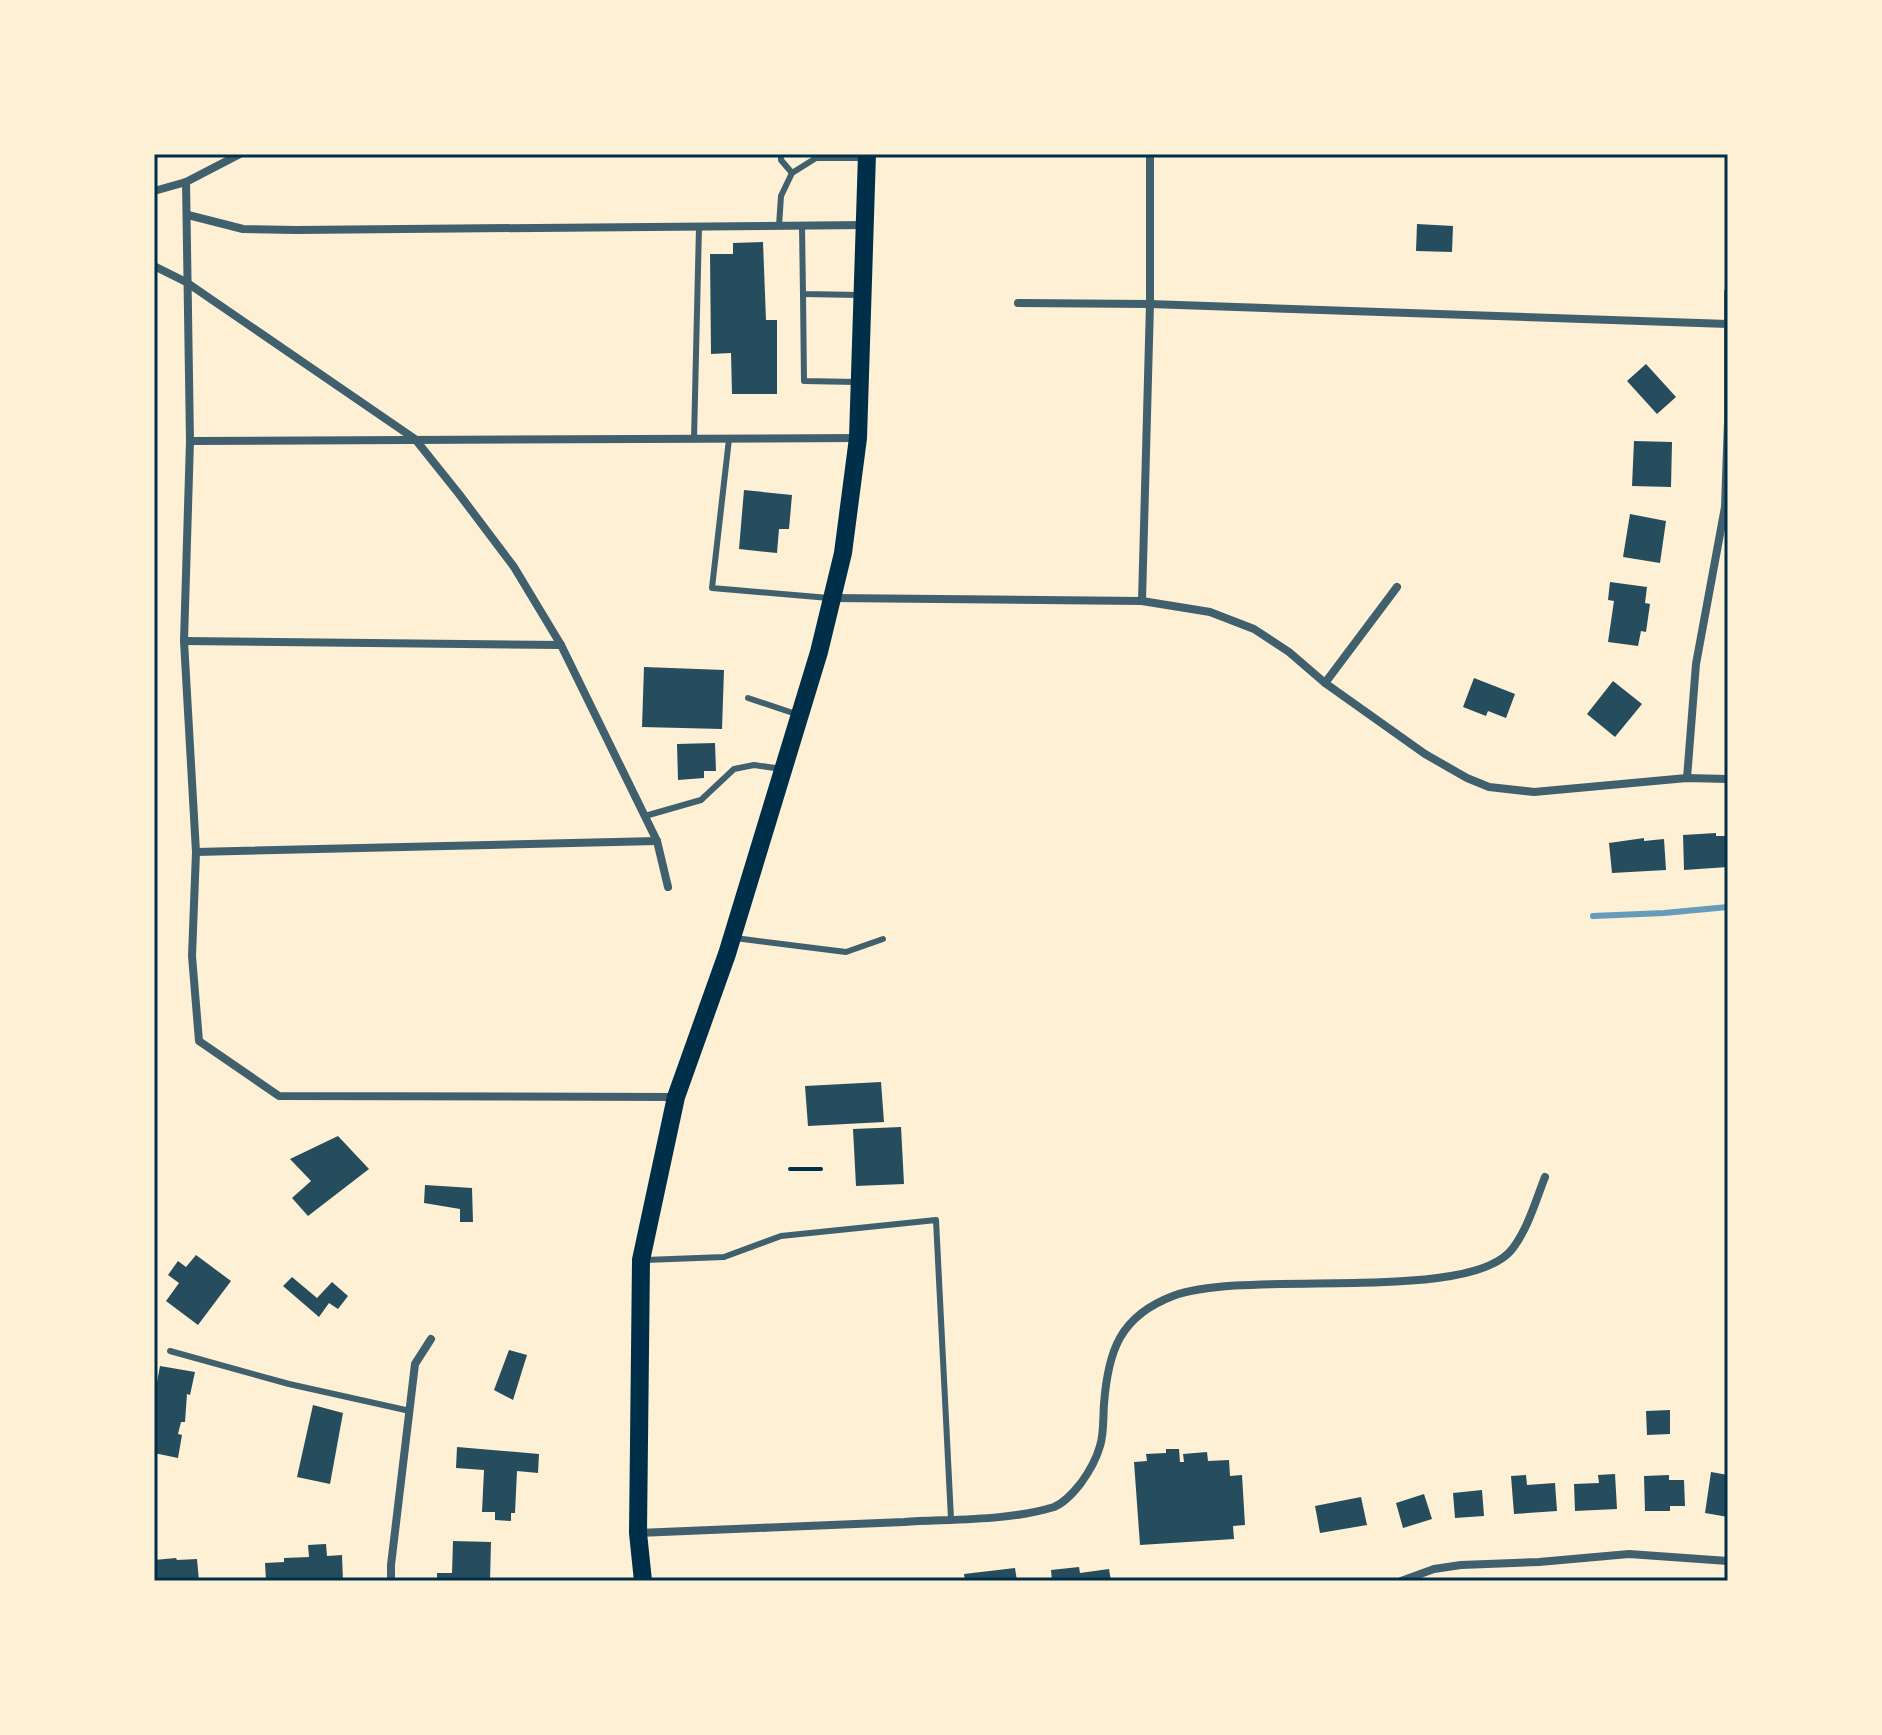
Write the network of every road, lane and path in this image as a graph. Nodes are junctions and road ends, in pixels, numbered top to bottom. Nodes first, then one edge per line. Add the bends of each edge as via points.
1 (240, 154) edge
2 (781, 154) edge
3 (1150, 154) edge
4 (867, 156) edge
5 (792, 173) junction
6 (186, 182) junction
7 (154, 191) edge
8 (188, 215) junction
9 (866, 225) junction
10 (779, 226) junction
11 (802, 226) junction
12 (699, 227) junction
13 (154, 266) edge
14 (186, 282) junction
15 (1728, 292) edge
16 (803, 294) junction
17 (863, 295) junction
18 (1018, 303) dead end
19 (1150, 304) junction
20 (1728, 324) edge
21 (860, 382) junction
22 (1728, 421) edge
23 (858, 438) junction
24 (415, 439) junction
25 (694, 439) junction
26 (729, 439) junction
27 (190, 441) junction
28 (1397, 587) dead end
29 (833, 598) junction
30 (1142, 601) junction
31 (184, 641) junction
32 (561, 645) junction
33 (1325, 683) junction
34 (748, 698) dead end
35 (799, 716) junction
36 (782, 769) junction
37 (1687, 778) junction
38 (1728, 779) edge
39 (645, 816) junction
40 (657, 841) junction
41 (196, 852) junction
42 (668, 887) dead end
43 (731, 938) junction
44 (883, 939) dead end
45 (676, 1097) junction
46 (790, 1169) dead end
47 (821, 1169) dead end
48 (1545, 1177) dead end
49 (641, 1260) junction
50 (431, 1339) dead end
51 (170, 1351) dead end
52 (410, 1411) junction
53 (951, 1519) junction
54 (638, 1533) junction
55 (1728, 1561) edge
56 (391, 1581) edge
57 (643, 1581) edge
58 (1401, 1581) edge

1 - 6 street
2 - 5 lane
3 - 19 street
4 - 5 lane via 816,158
4 - 9 main road
5 - 10 lane via 781,196
6 - 7 street
6 - 8 street
8 - 12 street via 243,229 283,230
8 - 14 street
9 - 11 street
9 - 17 main road
10 - 11 street
10 - 12 street
11 - 16 lane
12 - 25 lane
13 - 14 street
14 - 24 street
14 - 27 street
15 - 20 street
16 - 17 lane
16 - 21 lane via 804,381
17 - 21 main road
18 - 19 street
19 - 20 street
19 - 30 street
20 - 22 street
21 - 23 main road
22 - 37 street via 1725,507 1696,664
23 - 26 street
23 - 29 main road
24 - 25 street
24 - 27 street
24 - 32 street via 514,567
25 - 26 street
26 - 29 lane via 712,588
27 - 31 street
28 - 33 street
29 - 30 street
29 - 35 main road
30 - 33 street via 1210,612 1254,629
31 - 32 street
31 - 41 street
32 - 39 street
33 - 37 street via 1425,754 1489,787 1534,792
34 - 35 lane
35 - 36 main road
36 - 39 lane via 734,769 701,800
36 - 43 main road
37 - 38 street
39 - 40 street
40 - 41 street
40 - 42 street
41 - 45 street via 192,956 199,1041 279,1096
43 - 44 lane via 846,952
43 - 45 main road
45 - 49 main road
46 - 47 path
48 - 53 street via 1513,1249 1479,1271 1456,1277 1192,1289 1141,1312 1111,1353 1101,1445 1076,1489 1057,1506
49 - 53 lane via 724,1257 781,1236 936,1220
49 - 54 main road
50 - 52 street via 415,1364
51 - 52 lane
52 - 56 street
53 - 54 street
54 - 57 main road
55 - 58 street via 1629,1554 1461,1565

